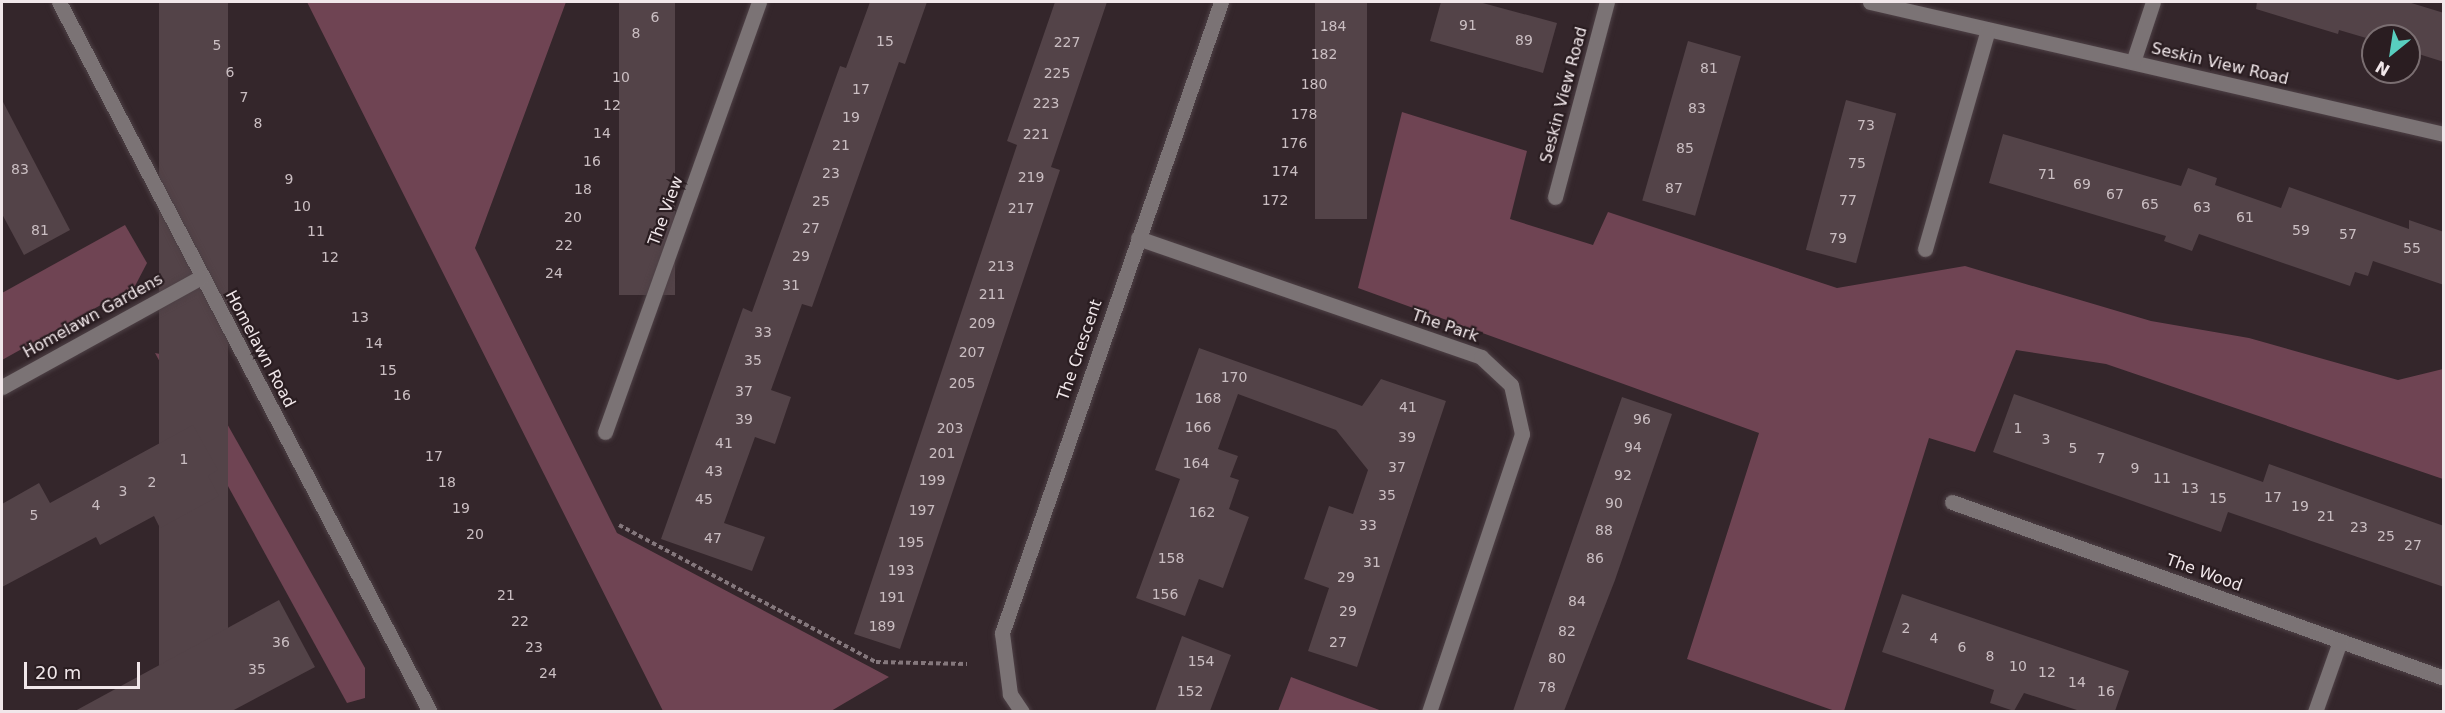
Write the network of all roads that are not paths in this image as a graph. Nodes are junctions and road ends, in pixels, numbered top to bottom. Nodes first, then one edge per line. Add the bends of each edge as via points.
1 (59, 2) edge
2 (759, 2) edge
3 (1221, 2) edge
4 (1607, 2) edge
5 (1870, 2) edge
6 (2153, 2) edge
7 (1988, 30) junction
8 (2133, 62) junction
9 (2444, 134) edge
10 (1555, 197) dead end
11 (1138, 238) junction
12 (1925, 249) dead end
13 (201, 277) junction
14 (2, 387) edge
15 (605, 432) dead end
16 (1952, 502) dead end
17 (2340, 641) junction
18 (2444, 678) edge
19 (427, 710) edge
20 (1022, 711) edge
21 (1429, 711) edge
22 (2315, 711) edge

1 - 13 street, Homelawn Road
2 - 15 street, The View
3 - 11 street, The Crescent
4 - 10 street, Seskin View Road
5 - 7 street, Seskin View Road
6 - 8 street
7 - 8 street, Seskin View Road
7 - 12 street
8 - 9 street, Seskin View Road
11 - 20 street, The Crescent via 1002,633 1010,694
11 - 21 street, The Park via 1481,357 1511,385 1522,434
13 - 14 street, Homelawn Gardens
13 - 19 street, Homelawn Road
16 - 17 street, The Wood
17 - 18 street, The Wood
17 - 22 street

